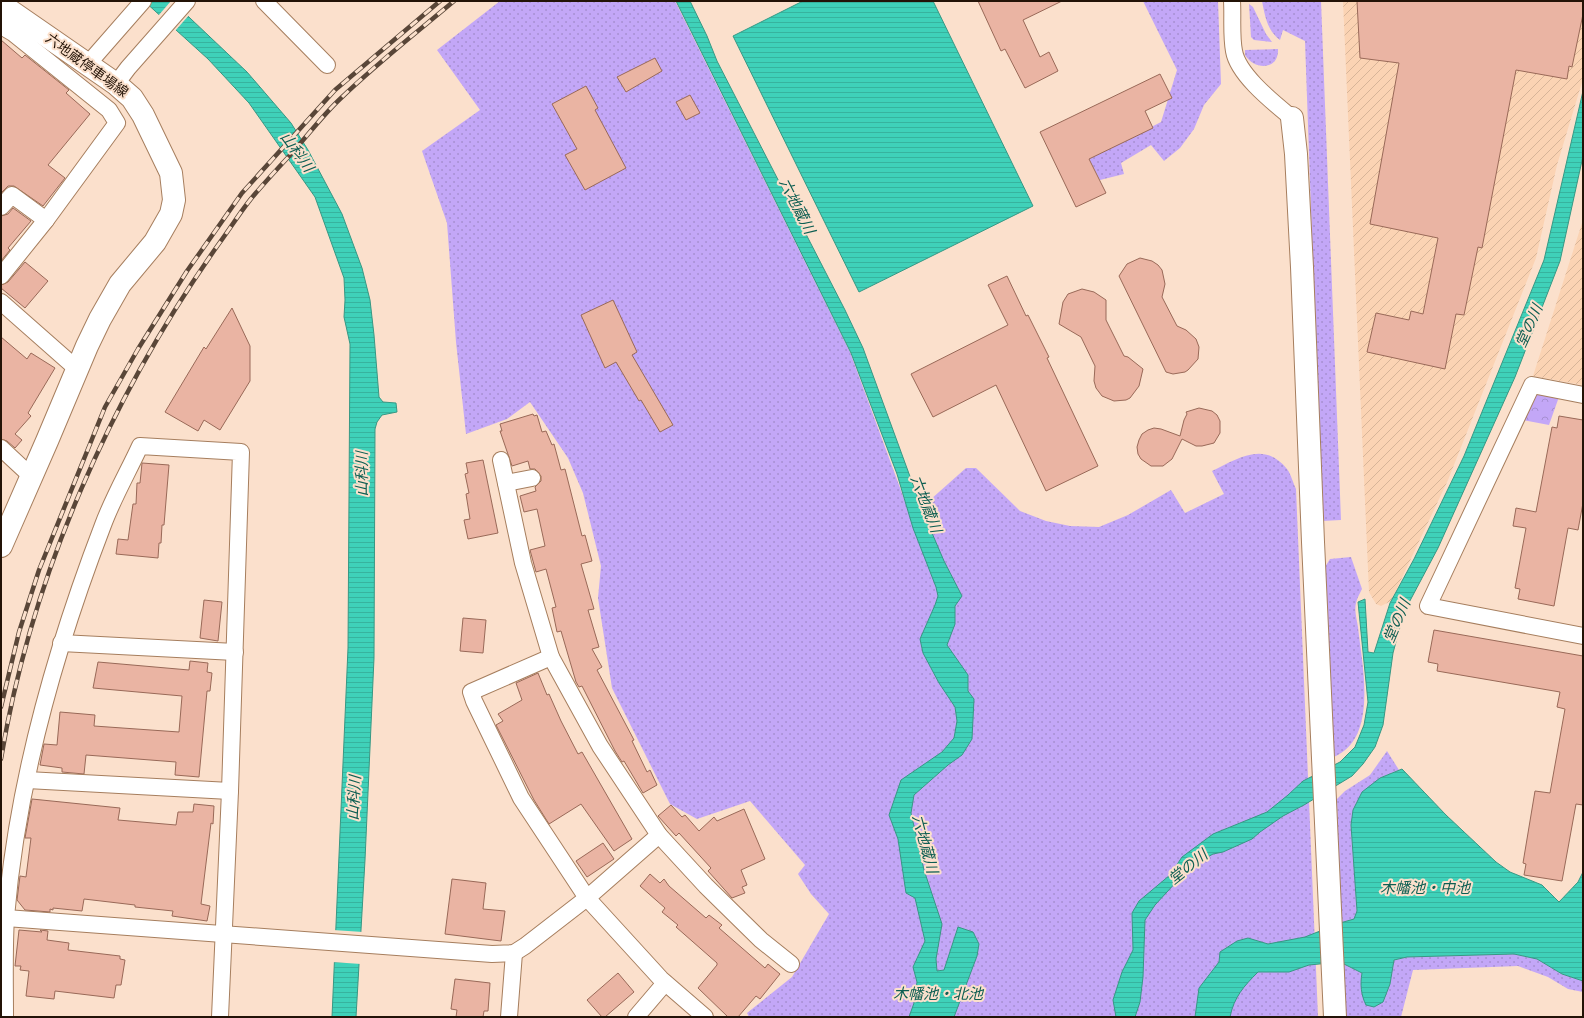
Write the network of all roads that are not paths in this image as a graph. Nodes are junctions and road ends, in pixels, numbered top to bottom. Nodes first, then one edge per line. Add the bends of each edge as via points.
1 (143, 1) edge
2 (186, 1) edge
3 (264, 1) edge
4 (1232, 1) edge
5 (1, 6) edge
6 (1, 26) edge
7 (87, 65) junction
8 (327, 65) dead end
9 (122, 76) junction
10 (1292, 118) joint
11 (1, 207) edge
12 (46, 220) junction
13 (1, 276) edge
14 (1, 302) edge
15 (77, 369) junction
16 (1583, 395) edge
17 (1, 448) edge
18 (501, 460) dead end
19 (31, 476) junction
20 (532, 478) dead end
21 (506, 483) junction
22 (1, 546) edge
23 (1583, 636) edge
24 (61, 643) junction
25 (235, 652) junction
26 (551, 657) junction
27 (27, 780) junction
28 (230, 791) junction
29 (659, 834) junction
30 (587, 898) junction
31 (6, 918) junction
32 (224, 934) junction
33 (514, 953) junction
34 (791, 964) dead end
35 (665, 983) junction
36 (5, 1017) edge
37 (220, 1017) edge
38 (510, 1017) edge
39 (636, 1017) edge
40 (705, 1017) edge
41 (1335, 1017) edge

1 - 7 street
2 - 9 street
3 - 8 street
4 - 10 street via 1234,51 1240,66 1260,91
5 - 7 street, 六地蔵停車場線
6 - 12 street via 109,110 117,123
7 - 9 street, 六地蔵停車場線
9 - 15 street, 六地蔵停車場線 via 171,173 174,200 171,214 155,242 120,284
10 - 41 street via 1302,267
11 - 12 street via 12,195
12 - 13 street
14 - 15 street
15 - 19 street, 六地蔵停車場線
16 - 23 street via 1532,385 1428,606
17 - 19 street
18 - 21 street
19 - 22 street, 六地蔵停車場線
20 - 21 street
21 - 26 street via 523,563
24 - 25 street
24 - 25 street via 104,524 140,446 241,452
24 - 27 street
25 - 28 street
26 - 29 street via 600,746
26 - 30 street via 471,692 521,798
27 - 28 street
27 - 31 street via 15,845
28 - 32 street
29 - 30 street
29 - 34 street via 706,886 761,940
30 - 33 street
30 - 35 street
31 - 32 street
31 - 36 street
32 - 33 street via 492,954
32 - 37 street
33 - 38 street
35 - 39 street
35 - 40 street

